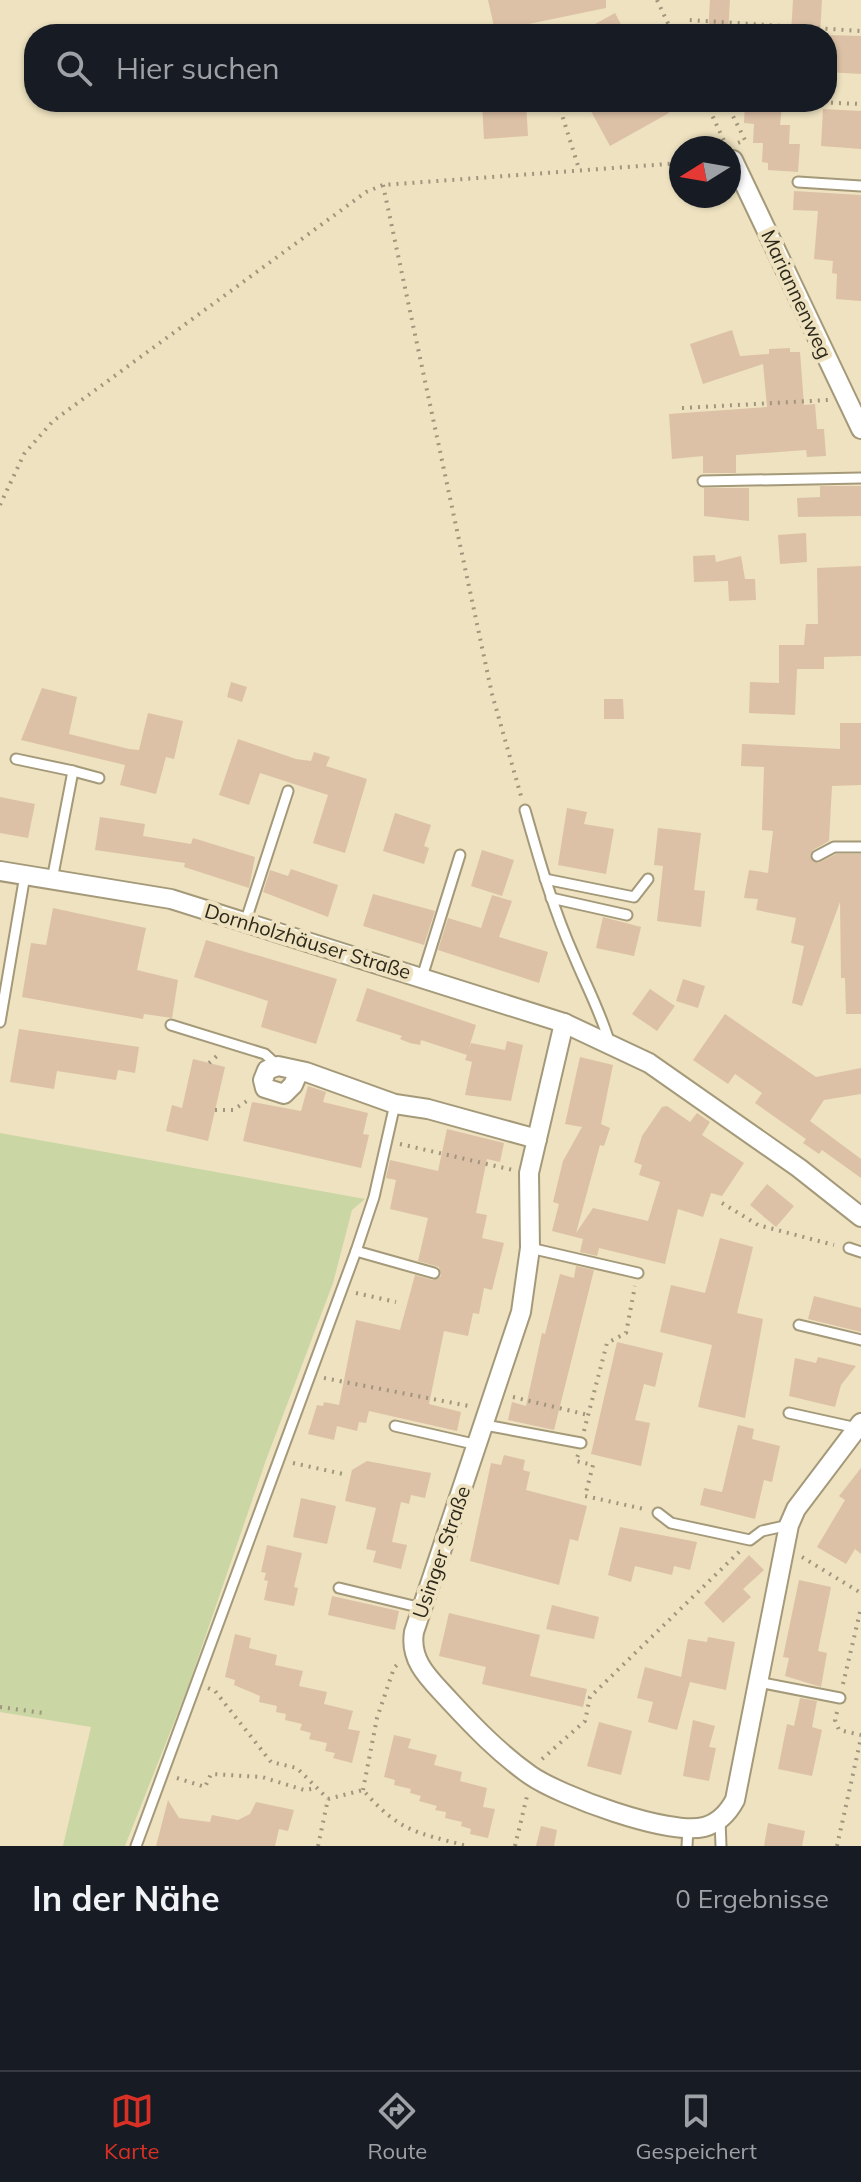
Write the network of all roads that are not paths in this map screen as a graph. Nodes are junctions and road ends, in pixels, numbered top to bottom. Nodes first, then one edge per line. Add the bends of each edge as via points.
1 (741, 177) edge
2 (798, 182) dead end
3 (861, 186) edge
4 (861, 429) edge
5 (861, 478) edge
6 (703, 481) dead end
7 (16, 759) dead end
8 (73, 771) junction
9 (99, 778) dead end
10 (288, 791) dead end
11 (525, 810) road end
12 (861, 847) edge
13 (460, 855) dead end
14 (817, 856) dead end
15 (0, 871) edge
16 (25, 875) junction
17 (545, 879) junction
18 (648, 879) dead end
19 (52, 880) junction
20 (551, 898) junction
21 (627, 915) dead end
22 (246, 920) junction
23 (422, 977) junction
24 (0, 1022) edge
25 (564, 1023) junction
26 (171, 1025) dead end
27 (609, 1041) junction
28 (278, 1066) junction
29 (299, 1071) junction
30 (395, 1104) junction
31 (537, 1139) junction
32 (861, 1217) edge
33 (530, 1248) junction
34 (849, 1248) road end
35 (356, 1251) junction
36 (861, 1252) edge
37 (434, 1273) dead end
38 (638, 1273) road end
39 (799, 1325) dead end
40 (861, 1340) edge
41 (490, 1409) junction
42 (789, 1413) dead end
43 (859, 1425) edge
44 (395, 1426) dead end
45 (581, 1443) road end
46 (478, 1445) junction
47 (658, 1513) road end
48 (789, 1525) junction
49 (339, 1588) dead end
50 (422, 1608) junction
51 (758, 1682) junction
52 (840, 1698) road end
53 (720, 1820) junction
54 (688, 1837) edge
55 (136, 1846) edge
56 (721, 1846) edge

1 - 4 street, Mariannenweg
2 - 3 lane
5 - 6 lane
7 - 8 lane
8 - 9 lane
8 - 19 lane
10 - 22 lane
11 - 17 lane
12 - 14 lane via 834,847
13 - 23 lane
15 - 16 street, Dornholzhäuser Straße
16 - 19 street, Dornholzhäuser Straße
16 - 24 lane
17 - 18 lane via 634,897
17 - 20 lane
19 - 22 street, Dornholzhäuser Straße via 171,899
20 - 21 lane
20 - 27 lane
22 - 23 street, Dornholzhäuser Straße
23 - 25 street, Dornholzhäuser Straße
25 - 27 street, Dornholzhäuser Straße
25 - 31 street, Usinger Straße
26 - 28 lane via 265,1054
27 - 32 street, Dornholzhäuser Straße via 762,1141
28 - 29 street
28 - 29 street via 267,1070 263,1080 265,1088 284,1094
29 - 30 street
30 - 31 street
30 - 35 lane
31 - 33 street, Usinger Straße via 529,1173
33 - 38 lane
33 - 41 street, Usinger Straße via 521,1312
34 - 36 lane
35 - 37 lane
35 - 55 lane
39 - 40 lane
41 - 45 lane
41 - 46 street, Usinger Straße
42 - 43 lane
43 - 48 street
44 - 46 lane
46 - 50 street, Usinger Straße
47 - 48 lane via 671,1523 750,1540 762,1531
48 - 51 street
49 - 50 lane
50 - 54 street, Usinger Straße via 414,1651 428,1676 486,1740 532,1777
51 - 52 lane
51 - 53 street via 735,1800
53 - 54 street
53 - 56 lane

